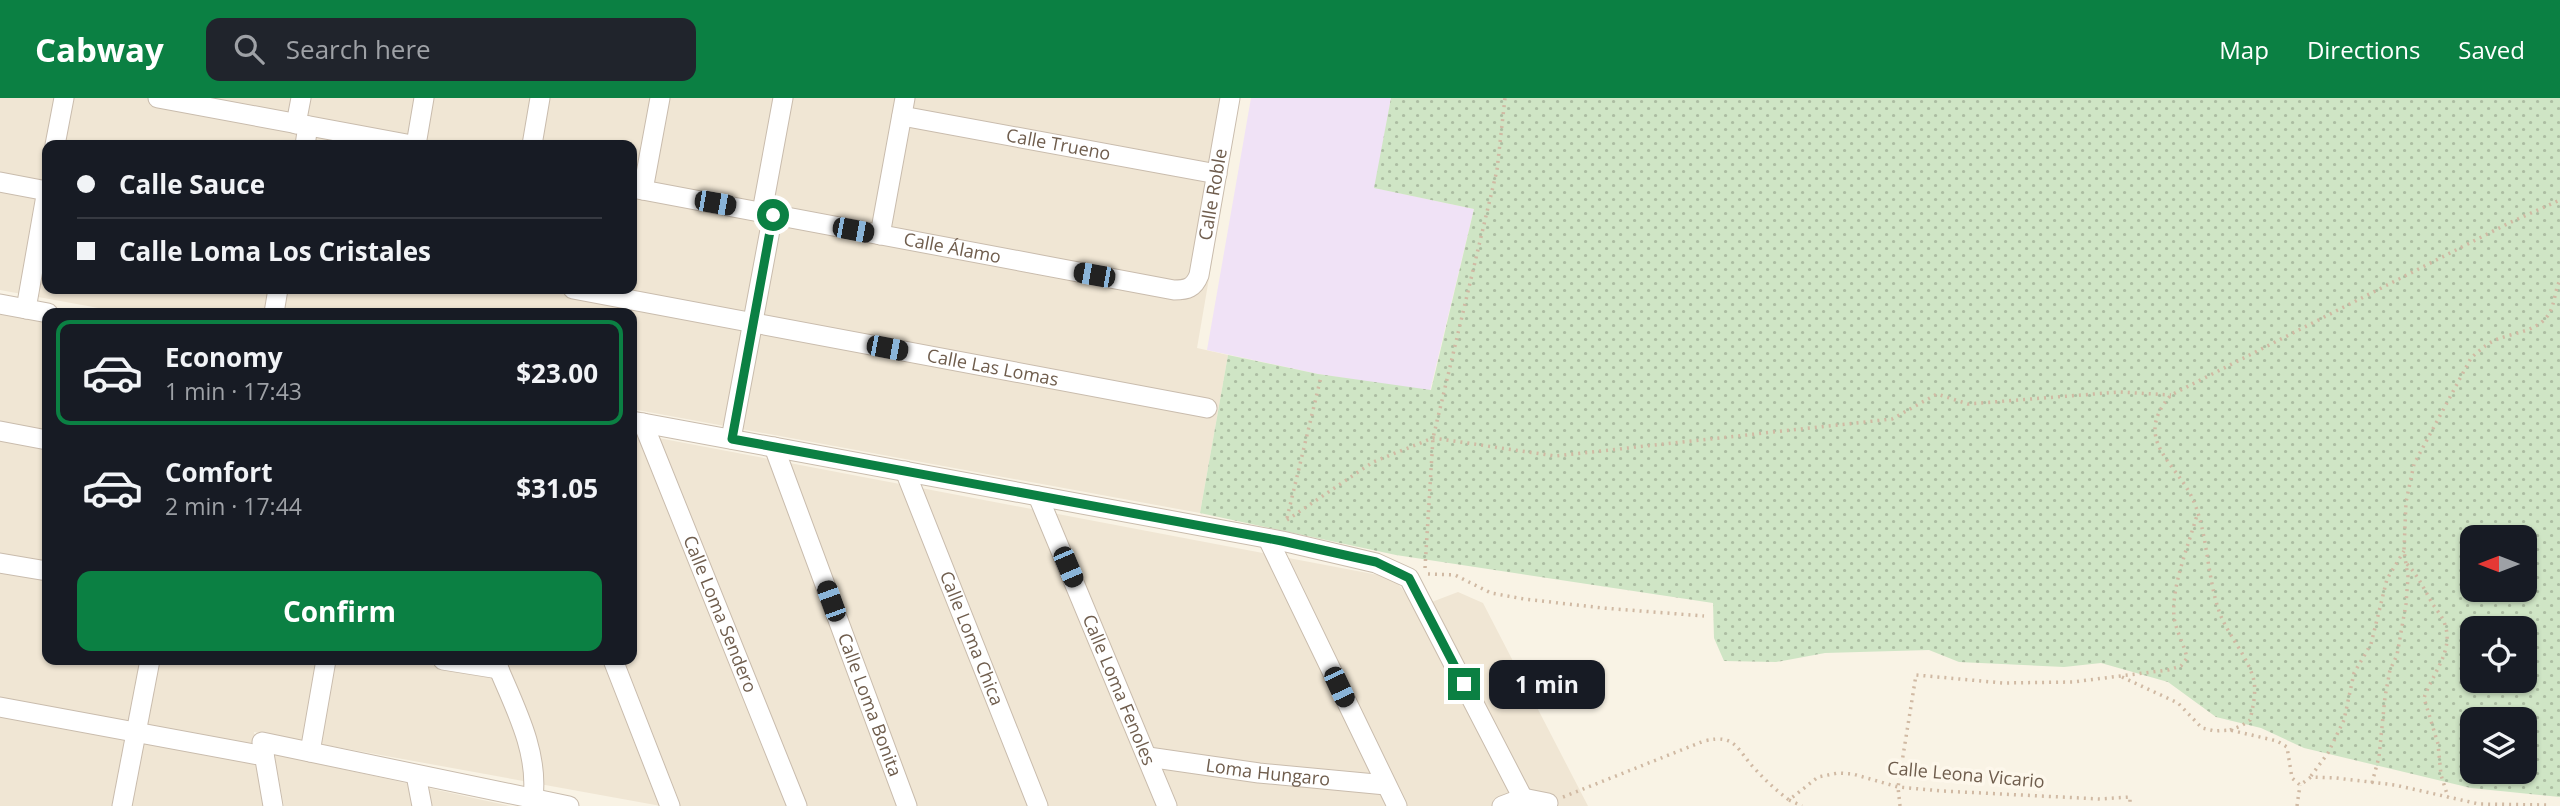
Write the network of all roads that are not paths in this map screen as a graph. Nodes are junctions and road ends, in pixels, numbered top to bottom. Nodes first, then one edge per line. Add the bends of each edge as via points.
1 (64, 98) edge
2 (158, 98) edge
3 (301, 98) edge
4 (424, 98) edge
5 (540, 98) edge
6 (660, 98) edge
7 (783, 98) edge
8 (1230, 98) edge
9 (186, 101) edge
10 (903, 107) edge
11 (303, 132) edge
12 (56, 140) edge
13 (371, 140) edge
14 (415, 140) edge
15 (533, 140) edge
16 (1217, 174) junction
17 (0, 182) edge
18 (42, 189) edge
19 (638, 189) edge
20 (767, 213) junction
21 (42, 218) edge
22 (880, 235) junction
23 (1191, 288) joint
24 (600, 294) edge
25 (0, 304) edge
26 (26, 309) junction
27 (42, 312) edge
28 (753, 322) junction
29 (1207, 408) dead end
30 (637, 422) edge
31 (0, 431) edge
32 (42, 439) edge
33 (732, 439) junction
34 (774, 447) junction
35 (905, 471) junction
36 (1038, 496) junction
37 (1275, 540) junction
38 (0, 563) edge
39 (42, 570) edge
40 (149, 665) edge
41 (325, 665) edge
42 (497, 665) edge
43 (615, 665) edge
44 (0, 707) edge
45 (136, 732) junction
46 (263, 749) junction
47 (310, 752) junction
48 (1148, 757) junction
49 (416, 775) junction
50 (1386, 785) junction
51 (520, 800) edge
52 (1525, 802) edge
53 (1546, 804) edge
54 (122, 806) edge
55 (273, 806) edge
56 (422, 806) edge
57 (569, 806) edge
58 (670, 806) edge
59 (797, 806) edge
60 (906, 806) edge
61 (1038, 806) edge
62 (1167, 806) edge
63 (1397, 806) edge
64 (1502, 806) edge

1 - 12 street
2 - 9 street
3 - 11 street
4 - 14 street
5 - 15 street
6 - 19 street
7 - 20 street
8 - 16 street, Calle Roble
9 - 11 street
10 - 16 street, Calle Trueno
10 - 22 street
11 - 13 street
16 - 23 street, Calle Roble via 1199,275
17 - 18 street
19 - 20 street, Calle Álamo
20 - 22 street, Calle Álamo
20 - 28 street
21 - 26 street
22 - 23 street, Calle Álamo via 1174,289
24 - 28 street, Calle Las Lomas
25 - 26 street
26 - 27 street
28 - 29 street, Calle Las Lomas
28 - 33 street
30 - 33 street
30 - 59 street, Calle Loma Sendero
31 - 32 street
33 - 34 street
34 - 35 street
34 - 60 street, Calle Loma Bonita
35 - 36 street
35 - 61 street, Calle Loma Chica
36 - 37 street
36 - 48 street, Calle Loma Fenoles
37 - 50 street
37 - 52 street via 1391,568 1409,578
38 - 39 street
40 - 45 street
41 - 47 street
42 - 51 street via 531,751 535,778
43 - 58 street
44 - 45 street
45 - 46 street
45 - 54 street
46 - 47 street
46 - 55 street
47 - 49 street
48 - 50 street, Loma Hungaro
48 - 62 street, Calle Loma Fenoles
49 - 51 street
49 - 56 street
50 - 63 street
51 - 57 street
52 - 53 street
52 - 64 street

